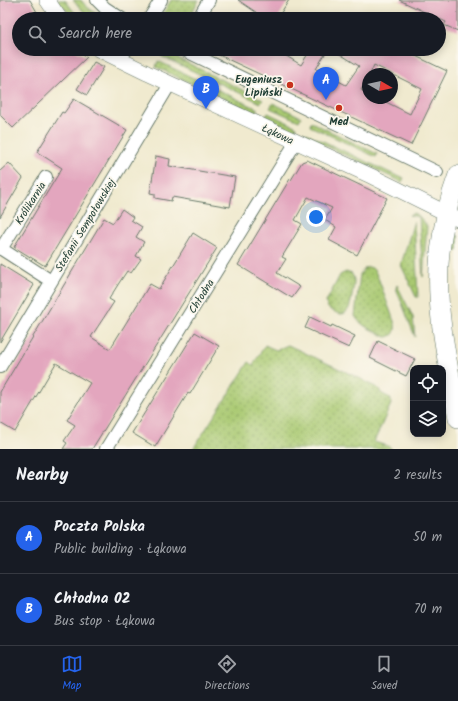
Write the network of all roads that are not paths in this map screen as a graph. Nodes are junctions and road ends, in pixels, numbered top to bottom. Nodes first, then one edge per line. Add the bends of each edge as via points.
1 (47, 0) edge
2 (96, 0) edge
3 (161, 0) edge
4 (209, 0) edge
5 (55, 12) edge
6 (111, 12) edge
7 (153, 12) edge
8 (202, 12) edge
9 (126, 56) edge
10 (197, 56) edge
11 (170, 84) junction
12 (296, 142) junction
13 (437, 172) dead end
14 (458, 175) edge
15 (46, 177) dead end
16 (452, 216) edge
17 (0, 249) edge
18 (51, 281) junction
19 (0, 367) edge
20 (458, 418) edge
21 (106, 449) edge

1 - 5 street
2 - 6 street
3 - 7 street
4 - 8 street
9 - 11 street, Łąkowa
10 - 13 street
11 - 12 street, Łąkowa
11 - 18 street, Stefanii Sempołowskiej
12 - 16 street, Łąkowa
12 - 21 street, Chłodna
14 - 16 main road
15 - 17 street, Królikarnia
16 - 20 main road via 440,252 439,286 445,345
17 - 18 street, Królikarnia
18 - 19 street, Stefanii Sempołowskiej

